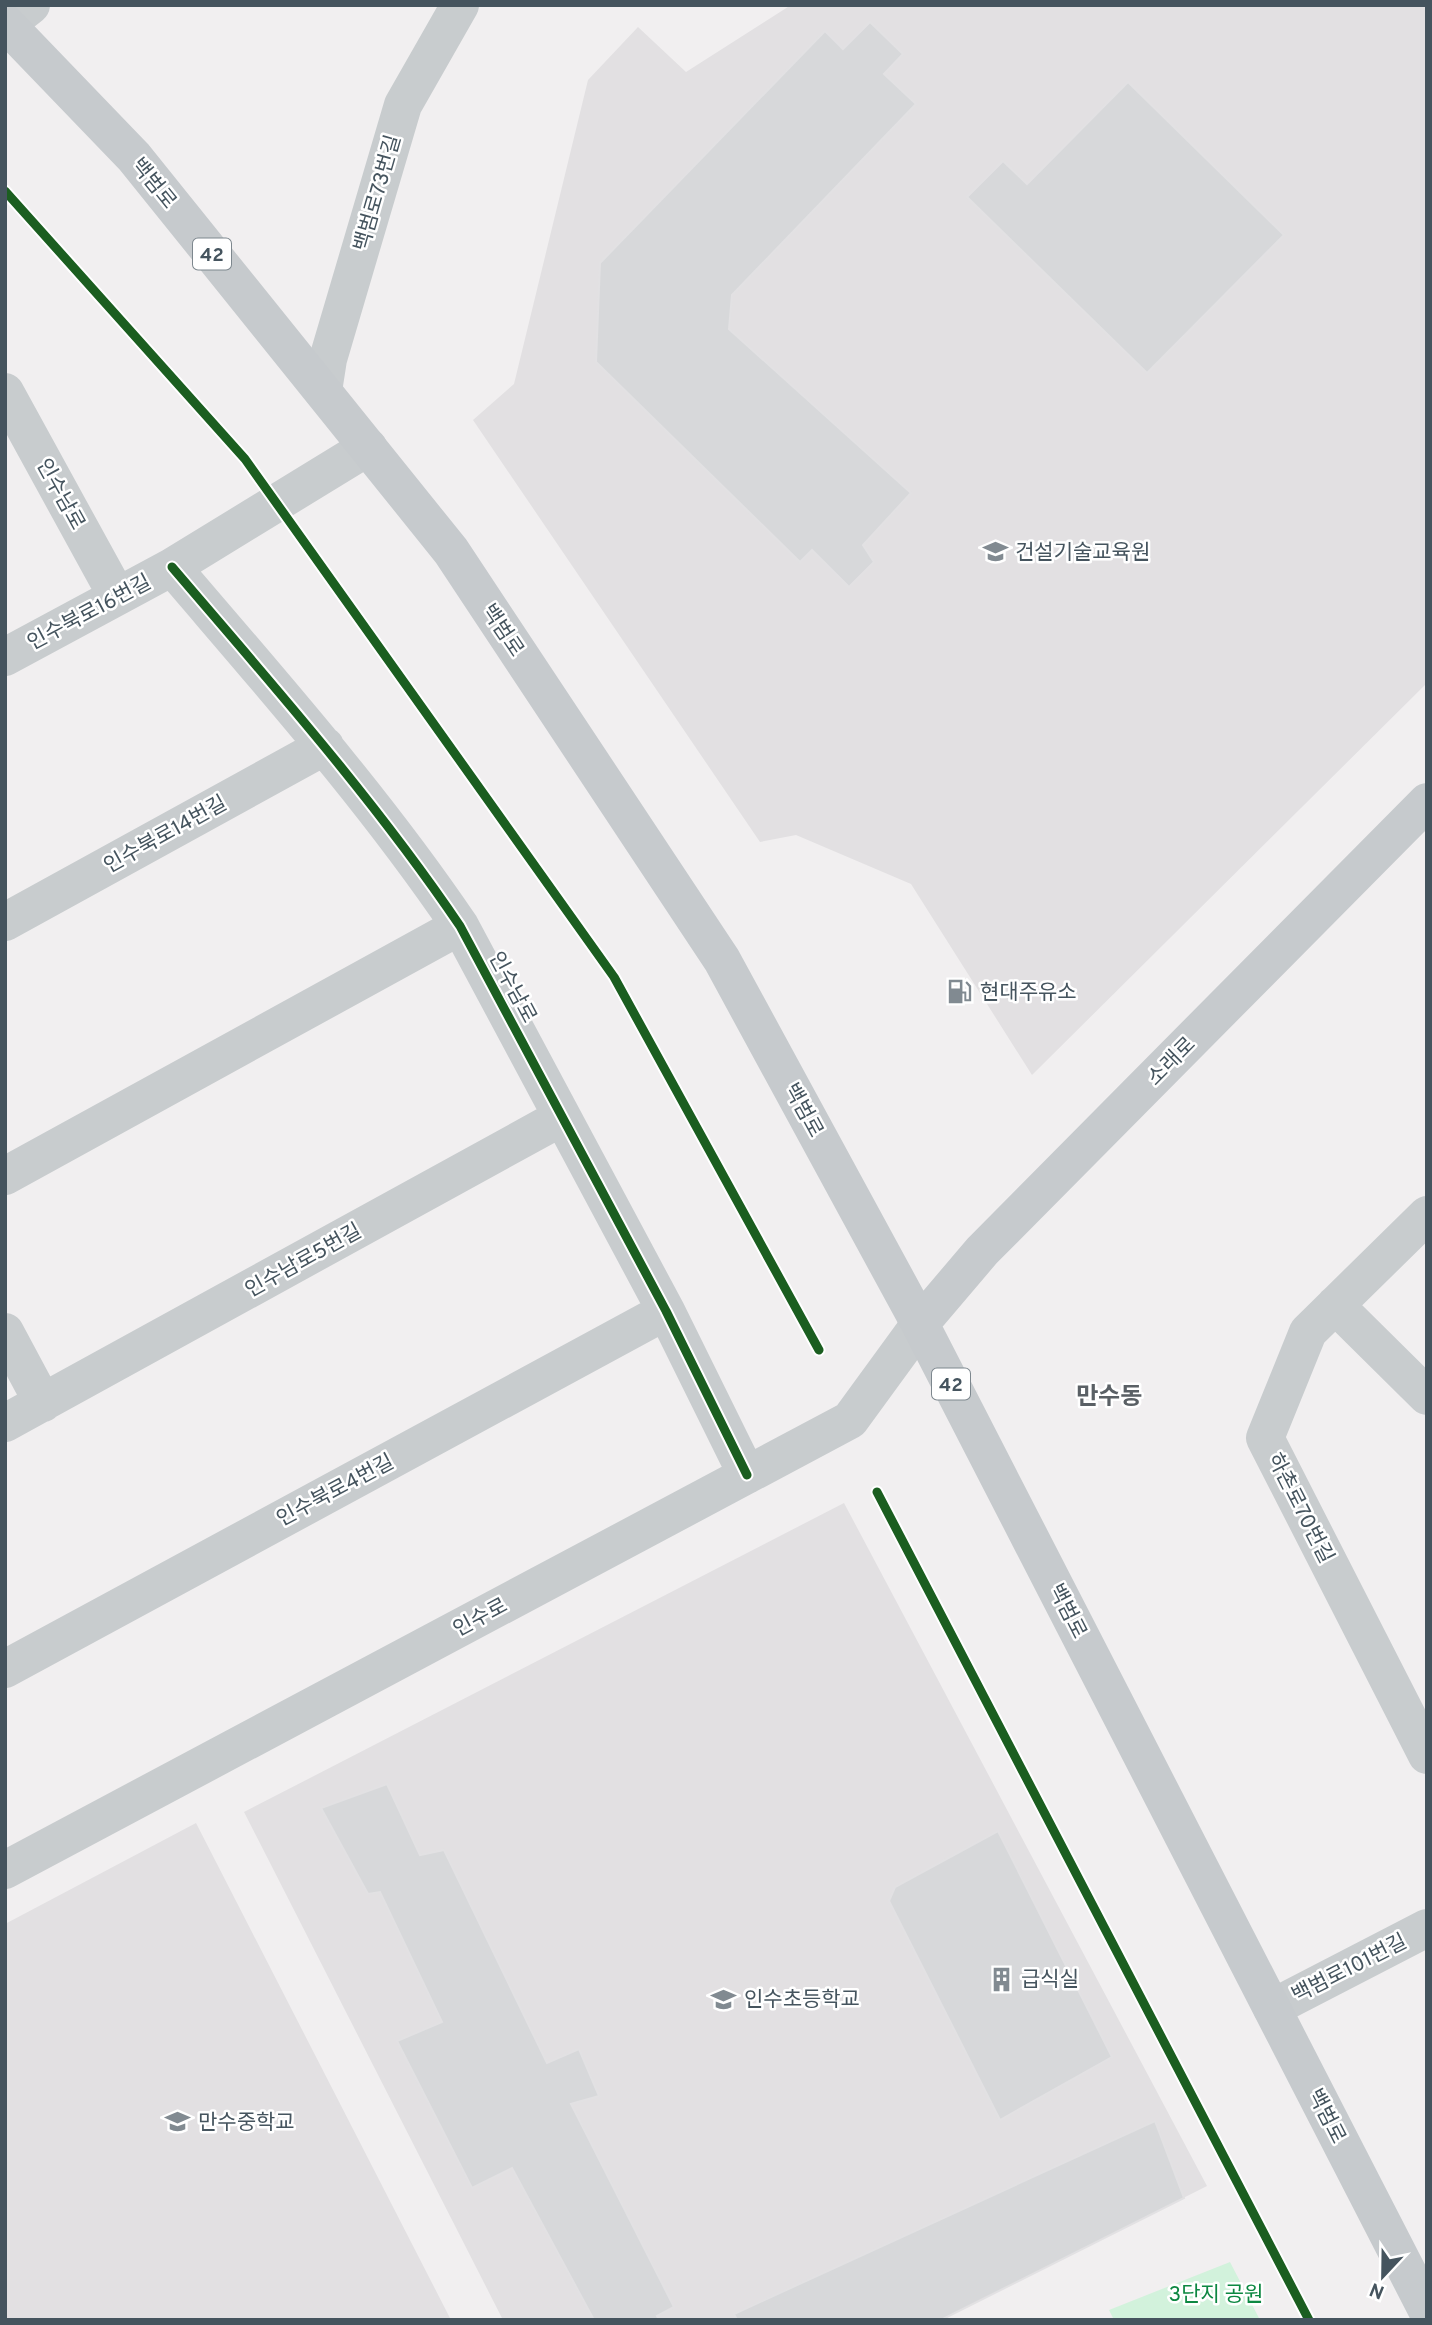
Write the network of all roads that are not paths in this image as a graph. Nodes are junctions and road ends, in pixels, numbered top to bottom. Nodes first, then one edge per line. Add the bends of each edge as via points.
1 (460, 5) edge
2 (14, 17) edge
3 (323, 391) junction
4 (5, 392) edge
5 (368, 447) junction
6 (172, 567) junction
7 (117, 596) junction
8 (5, 657) edge
9 (325, 746) junction
10 (1427, 802) edge
11 (5, 922) edge
12 (460, 926) junction
13 (562, 1117) junction
14 (5, 1176) edge
15 (1427, 1215) edge
16 (1335, 1306) junction
17 (666, 1311) junction
18 (920, 1324) junction
19 (5, 1332) edge
20 (1427, 1396) edge
21 (43, 1403) junction
22 (5, 1423) edge
23 (747, 1475) junction
24 (5, 1669) edge
25 (1427, 1755) edge
26 (5, 1870) edge
27 (1427, 1928) edge
28 (1272, 2008) junction
29 (1427, 2310) edge

1 - 3 street, 백범로73번길 via 403,105 328,359
2 - 3 main road, 백범로 / 42
3 - 5 main road, 백범로 / 42
4 - 7 street, 인수남로
5 - 6 street, 인수북로16번길
5 - 18 main road, 백범로 / 42 via 451,551 722,960
6 - 7 street, 인수북로16번길
6 - 9 street, 인수남로
7 - 8 street, 인수북로16번길
9 - 11 street, 인수북로14번길
9 - 12 street, 인수남로
10 - 18 main road, 소래로 via 982,1251
12 - 13 street, 인수남로
12 - 14 street
13 - 17 street, 인수남로
13 - 21 street, 인수남로5번길
15 - 16 street, 하촌로70번길
16 - 20 street
16 - 25 street, 하촌로70번길 via 1308,1332 1265,1438
17 - 23 street, 인수남로
17 - 24 street, 인수북로4번길
18 - 23 street, 인수로 via 850,1420
18 - 28 main road, 백범로 / 42
19 - 21 street
21 - 22 street, 인수남로5번길
23 - 26 street, 인수로
27 - 28 street, 백범로101번길
28 - 29 main road, 백범로 / 42

